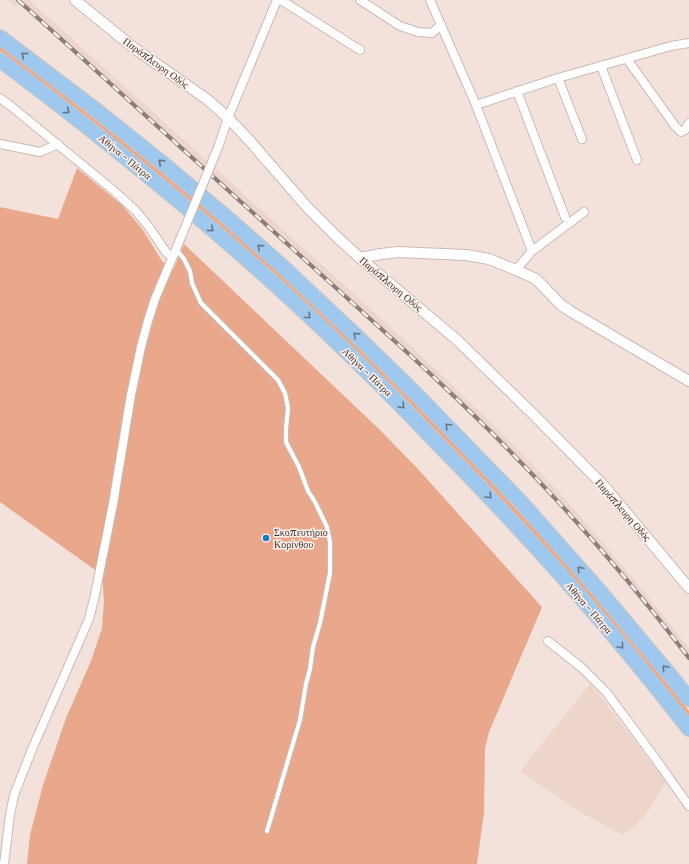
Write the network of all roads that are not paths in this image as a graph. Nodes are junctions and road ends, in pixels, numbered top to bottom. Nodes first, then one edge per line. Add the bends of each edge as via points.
1 (75, 0) edge
2 (277, 0) edge
3 (281, 0) edge
4 (360, 0) edge
5 (430, 0) edge
6 (441, 25) junction
7 (0, 37) edge
8 (689, 43) edge
9 (360, 50) dead end
10 (627, 59) junction
11 (0, 60) edge
12 (601, 66) junction
13 (558, 78) junction
14 (518, 91) junction
15 (0, 98) edge
16 (476, 105) junction
17 (228, 118) junction
18 (689, 123) edge
19 (582, 139) dead end
20 (0, 144) edge
21 (58, 144) junction
22 (637, 160) dead end
23 (584, 212) dead end
24 (565, 216) dead end
25 (177, 245) junction
26 (532, 251) junction
27 (172, 257) junction
28 (360, 258) junction
29 (516, 270) junction
30 (689, 381) edge
31 (689, 588) edge
32 (548, 641) dead end
33 (689, 699) edge
34 (689, 729) edge
35 (689, 806) edge
36 (267, 831) dead end
37 (4, 864) edge

1 - 17 street, Παράπλευρη Οδός via 134,48 208,100
2 - 17 street
3 - 9 street
4 - 6 street via 400,26 418,32 432,32
5 - 6 street
6 - 16 street
33 -> 7 highway, Αθήνα - Πάτρα via 597,588 525,507 368,346 223,214 107,118
8 - 10 street
10 - 12 street
10 - 18 street via 675,126 681,132
11 -> 34 highway, Αθήνα - Πάτρα via 95,132 220,236 387,391 520,530 595,614
12 - 13 street
12 - 22 street
13 - 14 street
13 - 19 street
14 - 16 street
14 - 24 street
15 - 21 street
16 - 26 street
17 - 25 street, bridge
17 - 28 street, Παράπλευρη Οδός via 307,207
20 - 21 street via 40,152
21 - 27 street via 135,210
23 - 26 street
25 - 27 street
25 - 36 lane via 190,271 192,283 201,303 278,380 285,393 288,408 286,442 327,527 330,542 328,585 313,647 300,720
26 - 29 street
27 - 37 street via 141,347 89,619 14,795
28 - 29 street via 398,252 466,255 489,259
28 - 31 street, Παράπλευρη Οδός via 457,340 533,414 604,486
29 - 30 street via 539,282 570,311
32 - 35 street via 608,693

